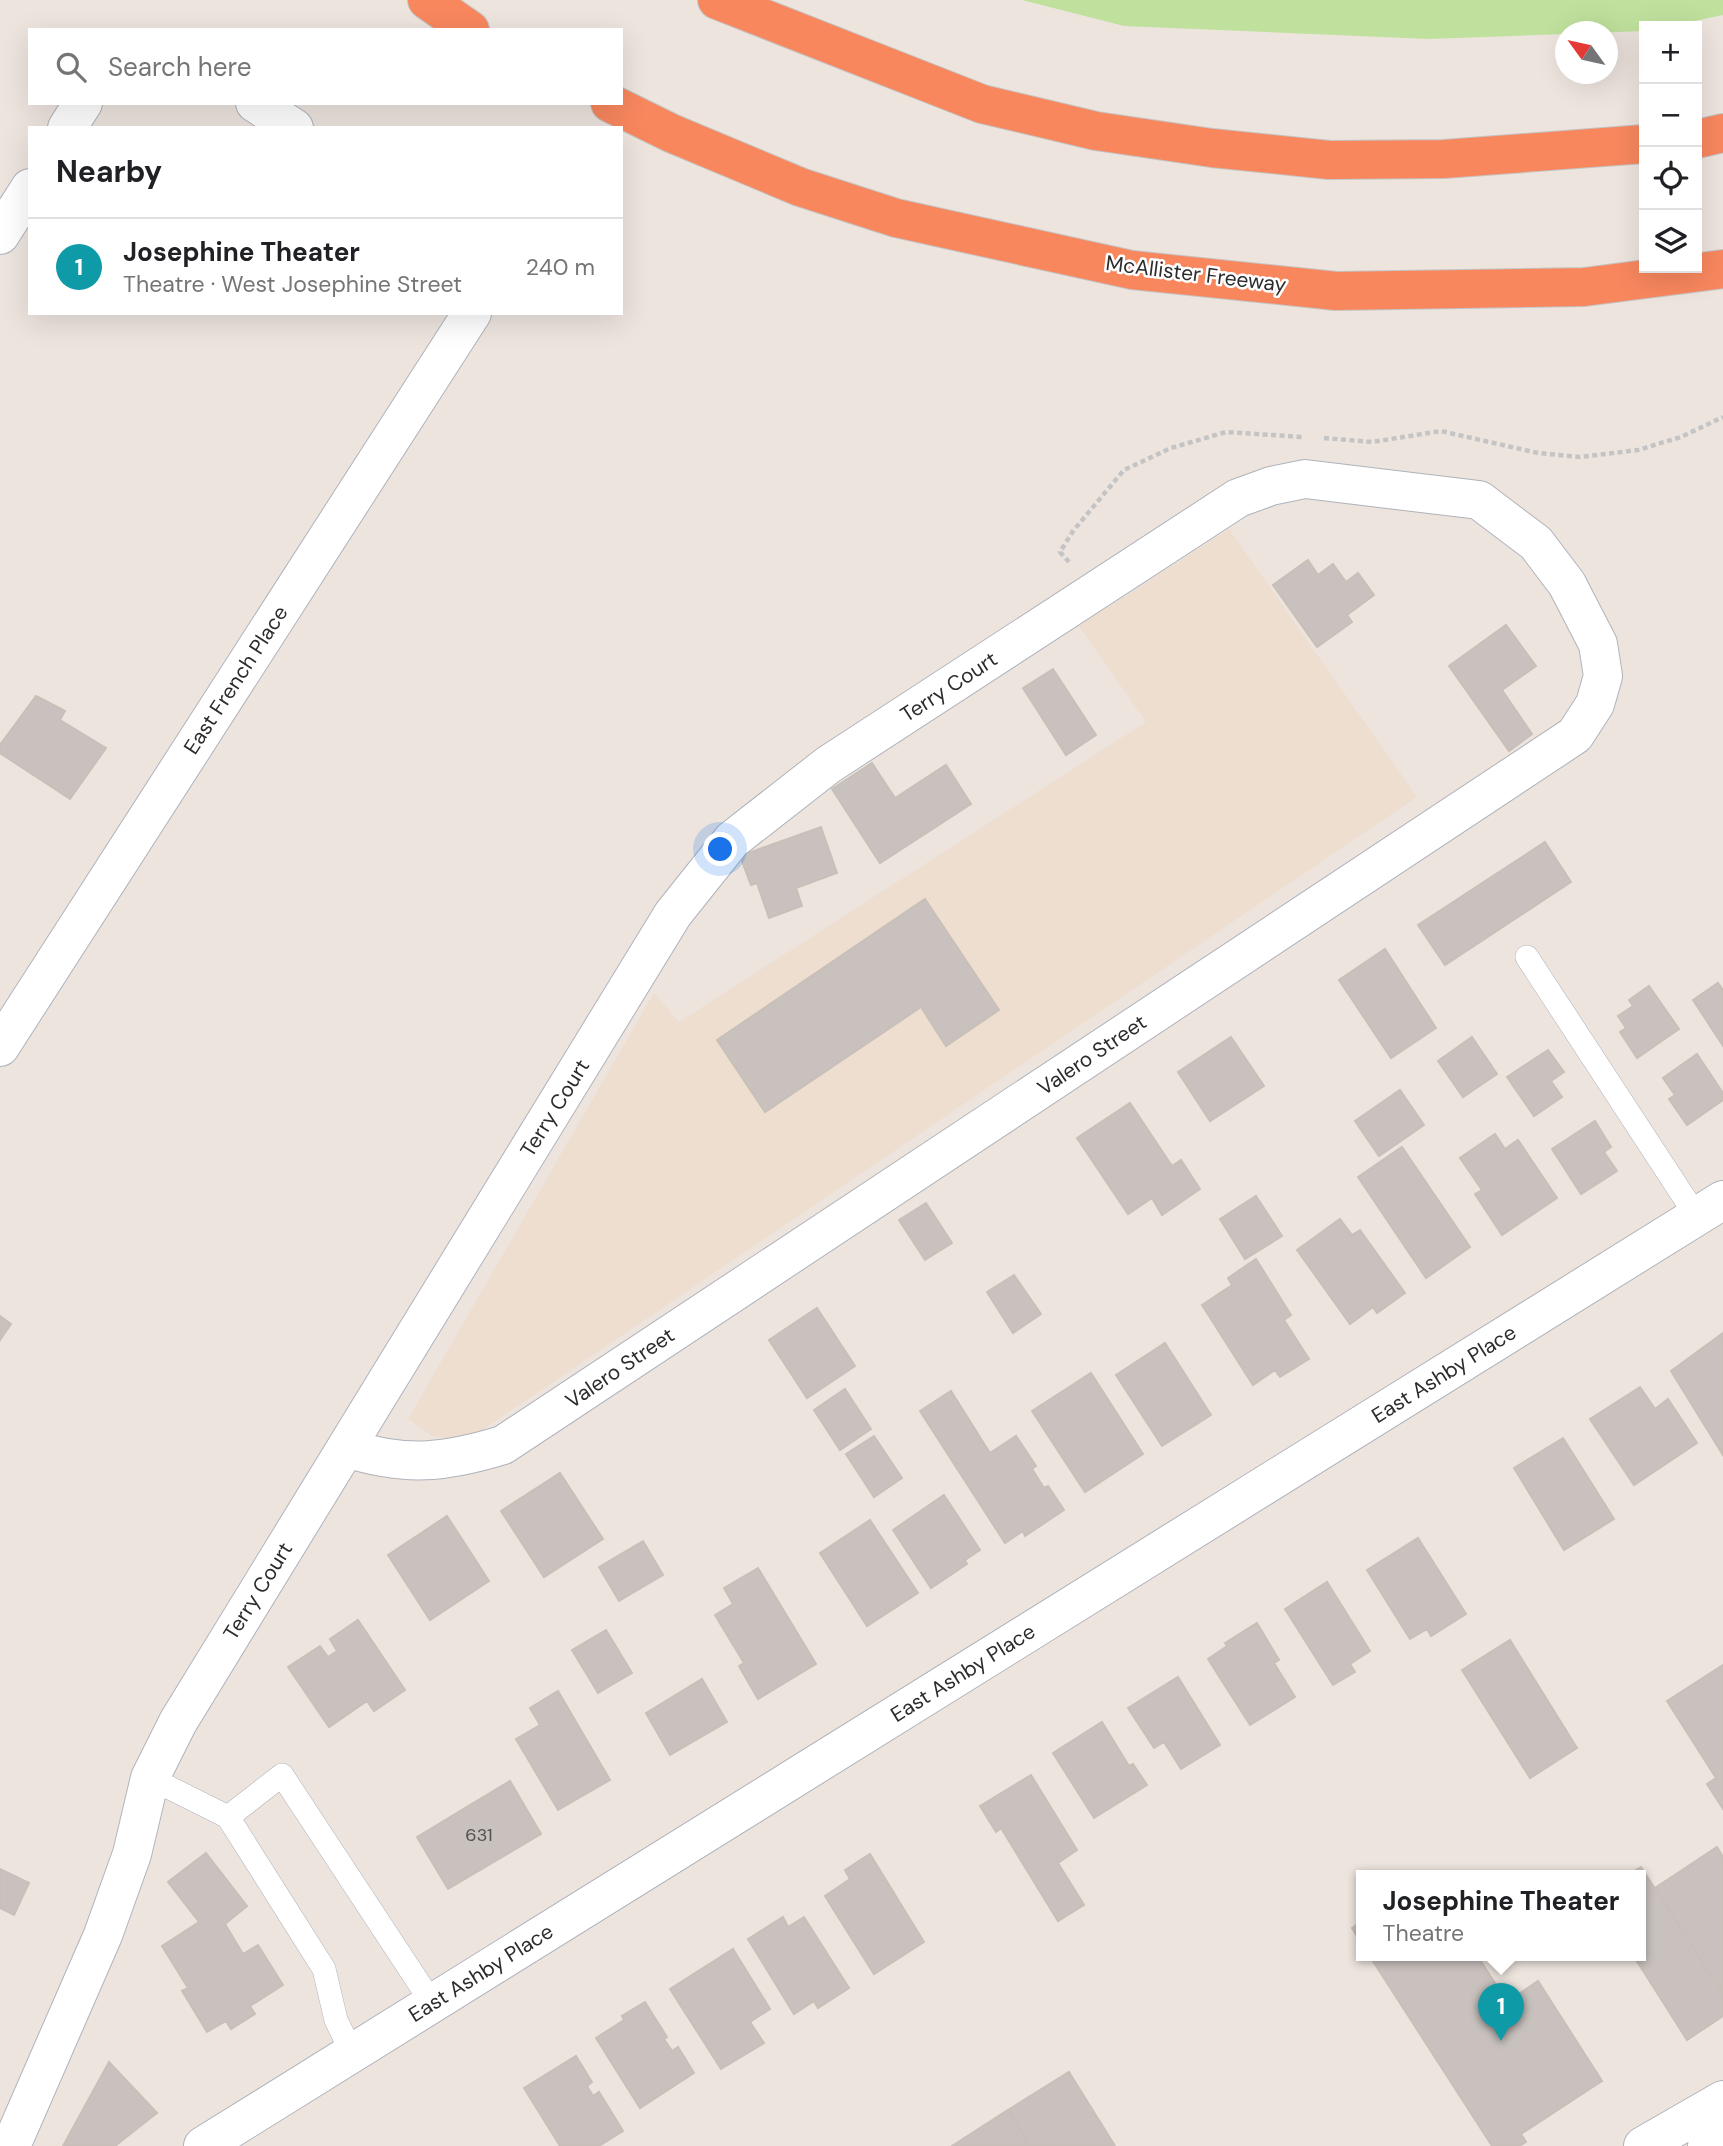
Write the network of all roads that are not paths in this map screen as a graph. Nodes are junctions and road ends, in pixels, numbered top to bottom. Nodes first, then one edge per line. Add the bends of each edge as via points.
1 (426, 0) edge
2 (717, 0) edge
3 (467, 28) edge
4 (82, 105) edge
5 (258, 105) edge
6 (614, 105) edge
7 (69, 126) edge
8 (291, 126) edge
9 (1723, 133) edge
10 (1702, 138) edge
11 (1639, 144) edge
12 (28, 191) edge
13 (0, 235) edge
14 (1723, 269) edge
15 (471, 315) edge
16 (1479, 499) joint
17 (1527, 957) dead end
18 (0, 1047) edge
19 (1710, 1209) edge
20 (346, 1448) junction
21 (150, 1778) junction
22 (228, 1817) junction
23 (432, 2003) junction
24 (352, 2053) junction
25 (1723, 2100) edge
26 (1723, 2131) edge
27 (11, 2146) edge
28 (203, 2146) edge
29 (1643, 2146) edge
30 (1707, 2146) edge

1 - 3 highway
2 - 11 highway via 982,104 1096,131 1329,160 1444,159
4 - 7 street
5 - 8 street
6 - 14 highway, McAllister Freeway via 800,187 896,218 1132,270 1336,291 1584,287
9 - 10 highway
12 - 13 street
15 - 18 street, East French Place
16 - 20 street, Terry Court via 1306,479 1238,498 828,765 762,814 704,873 673,914
16 - 20 street, Valero Street via 1536,543 1567,584 1598,644 1603,676 1595,704 1575,735 503,1446 453,1460 384,1460
17 - 19 lane
19 - 23 street, East Ashby Place
20 - 21 street, Terry Court via 178,1722
21 - 22 lane
21 - 27 street, Terry Court via 132,1854 103,1935
22 - 23 lane via 282,1775
22 - 24 lane via 324,1969 336,2020
23 - 24 street, East Ashby Place
24 - 28 street, East Ashby Place
25 - 29 street
26 - 30 street

